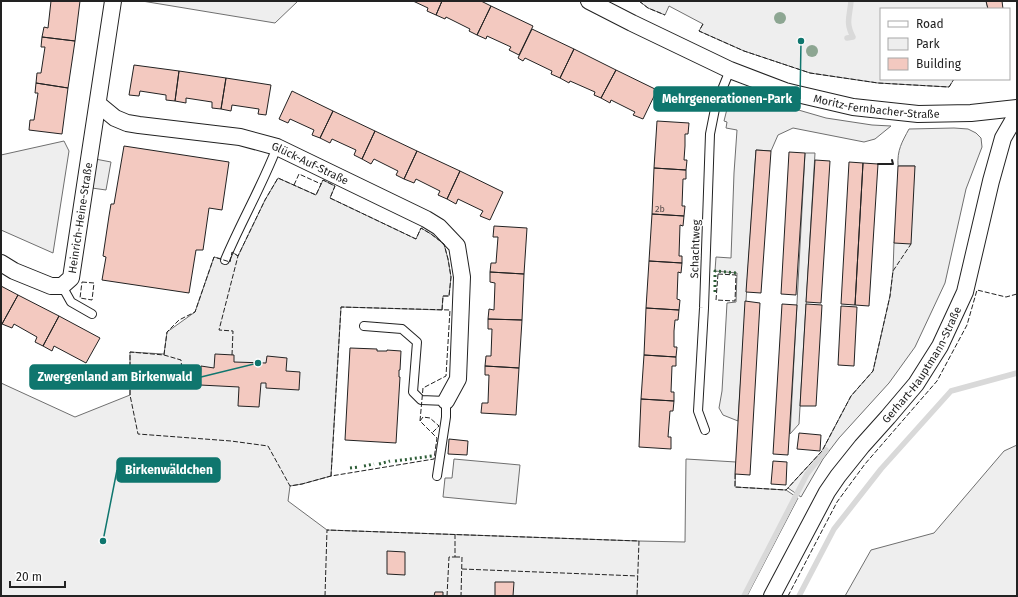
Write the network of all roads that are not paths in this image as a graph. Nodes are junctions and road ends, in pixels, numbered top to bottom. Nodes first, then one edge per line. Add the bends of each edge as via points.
1 (114, 1) edge
2 (600, 3) edge
3 (730, 70) junction
4 (98, 104) junction
5 (1015, 108) edge
6 (277, 147) junction
7 (225, 260) dead end
8 (1, 263) edge
9 (62, 286) junction
10 (92, 314) dead end
11 (364, 326) dead end
12 (446, 402) junction
13 (706, 430) dead end
14 (437, 476) dead end
15 (772, 596) edge

1 - 4 street
2 - 3 street, Moritz-Fernbacher-Straße via 632,23
3 - 5 street, Moritz-Fernbacher-Straße via 785,91 853,107 945,114 971,114
3 - 13 lane, Schachtweg via 715,109 710,134 698,411
4 - 6 street, Glück-Auf-Straße via 115,118 127,123 240,137
4 - 9 street, Heinrich-Heine-Straße via 71,278
5 - 15 street, Gerhart-Hauptmann-Straße via 1014,119 1003,138 990,181 965,292 940,346 916,384 862,446 827,492
6 - 7 lane
6 - 12 street, Glück-Auf-Straße via 426,219 439,227 457,246 462,277 458,379
8 - 9 street, Heinrich-Heine-Straße via 51,286
9 - 10 lane via 72,302
11 - 12 lane via 402,329 417,342 413,392 421,400
12 - 14 lane

